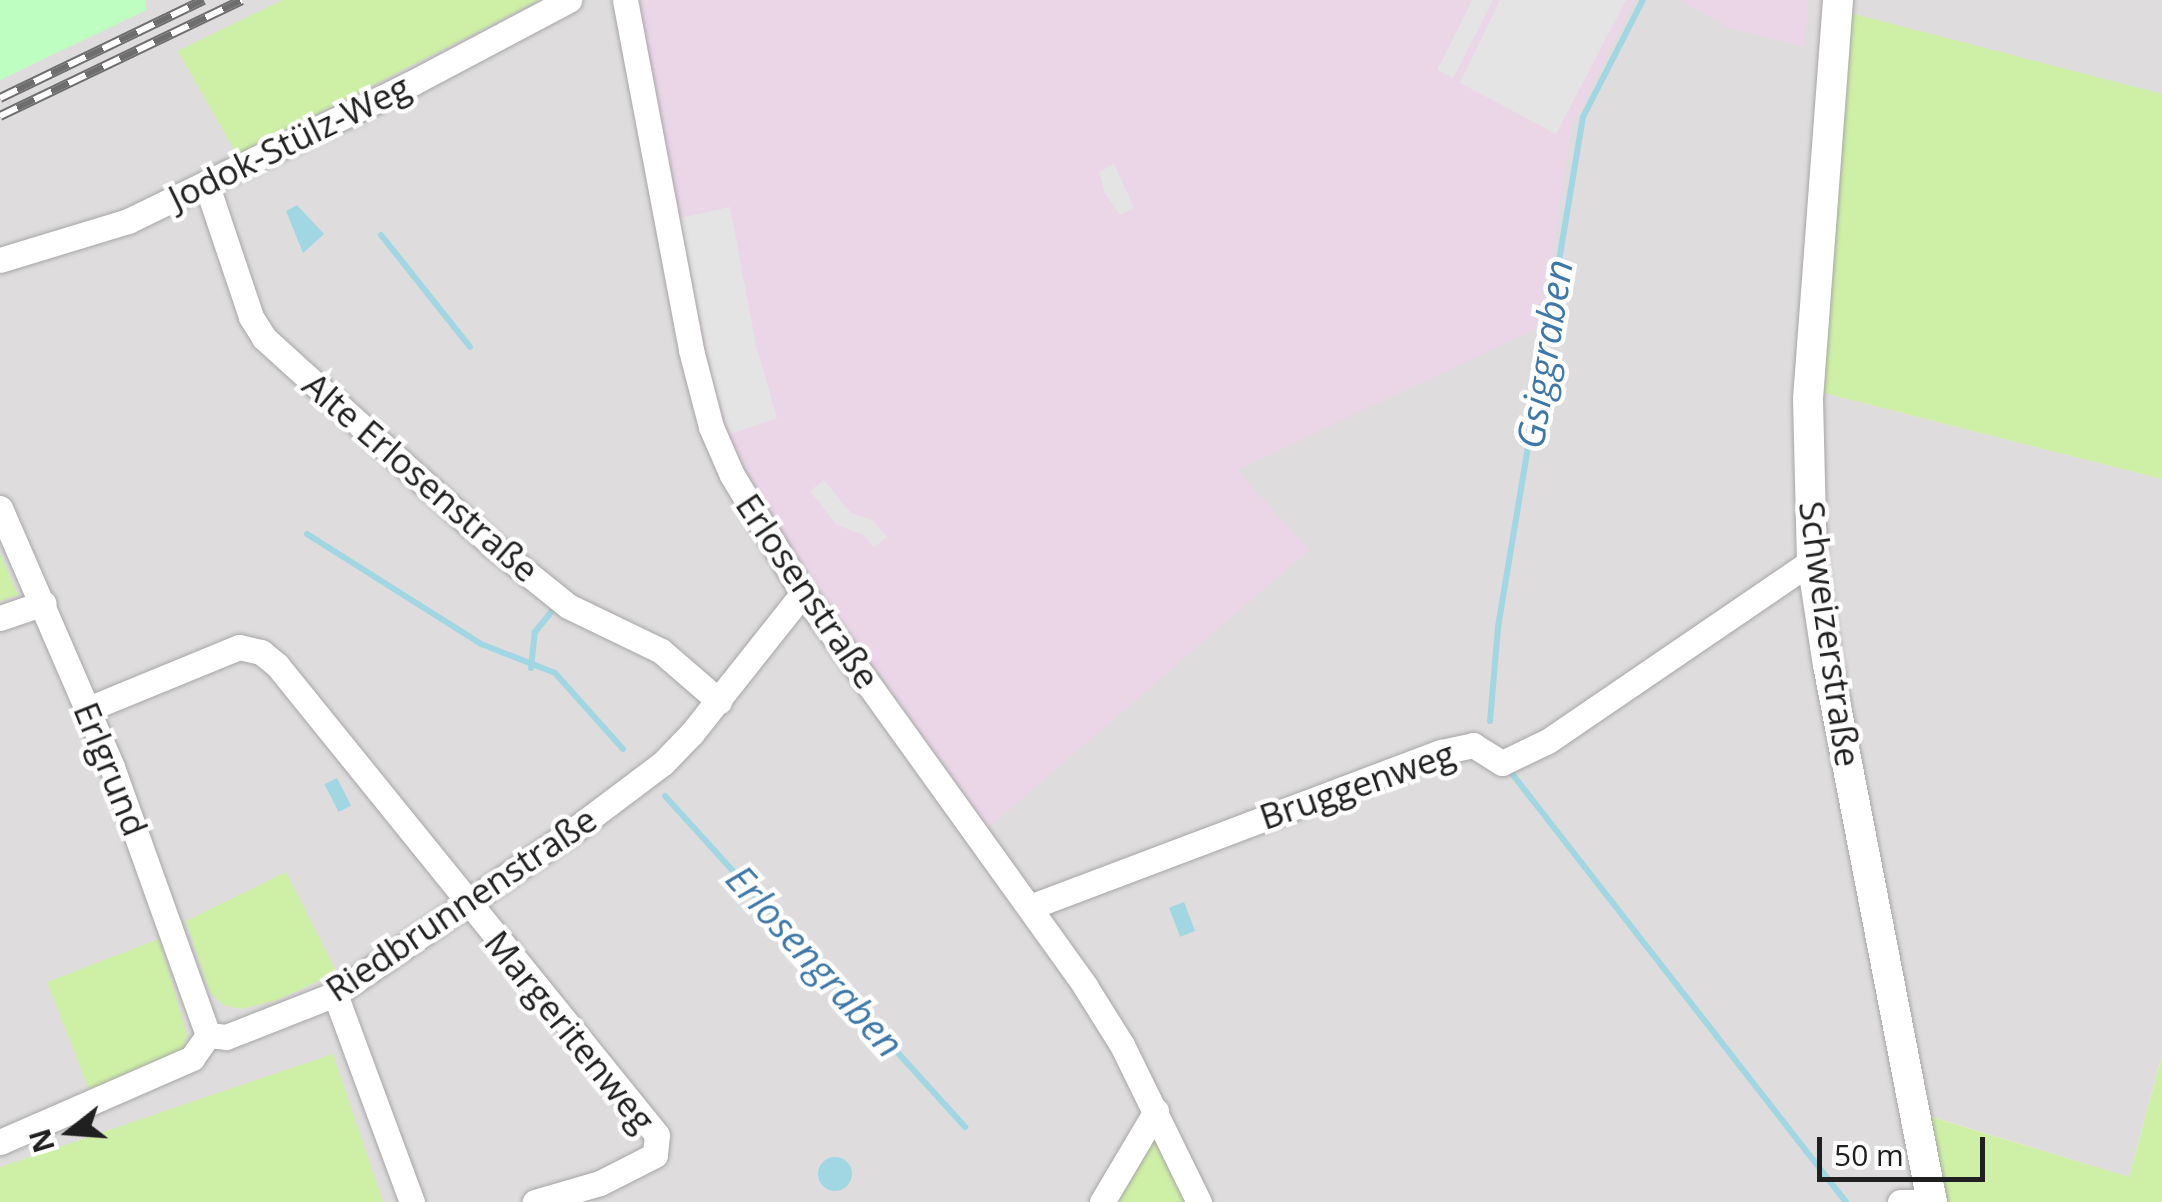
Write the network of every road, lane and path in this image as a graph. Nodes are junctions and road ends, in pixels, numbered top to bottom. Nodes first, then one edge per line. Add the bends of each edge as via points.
1 (568, 0) edge
2 (626, 0) edge
3 (1838, 0) edge
4 (206, 183) junction
5 (0, 260) edge
6 (0, 508) edge
7 (1812, 561) junction
8 (803, 593) junction
9 (44, 603) junction
10 (0, 618) edge
11 (720, 701) junction
12 (88, 709) junction
13 (468, 902) junction
14 (1030, 907) junction
15 (336, 994) junction
16 (208, 1035) junction
17 (1156, 1111) junction
18 (0, 1142) edge
19 (412, 1202) edge
20 (536, 1202) edge
21 (1102, 1202) edge
22 (1200, 1202) edge
23 (1900, 1202) edge
24 (1913, 1202) edge
25 (1932, 1202) edge

1 - 4 street, Jodok-Stülz-Weg
2 - 8 street, Erlosenstraße via 706,413 732,475
3 - 7 street, Schweizerstraße via 1808,399
4 - 5 street, Jodok-Stülz-Weg via 128,221
4 - 11 street, Alte Erlosenstraße via 250,317 264,338 568,606 661,651
6 - 9 street, Erlgrund
7 - 14 street, Bruggenweg via 1548,741 1502,763 1472,745 1441,752
7 - 25 street, Schweizerstraße
8 - 11 street, Riedbrunnenstraße
8 - 14 street, Erlosenstraße
9 - 10 street
9 - 12 street, Erlgrund
11 - 13 street, Riedbrunnenstraße via 663,763
12 - 13 street via 239,647 262,652
12 - 16 street, Erlgrund
13 - 15 street, Riedbrunnenstraße
13 - 20 street, Margeritenweg via 658,1135 655,1156
14 - 17 street, Erlosenstraße via 1113,1030
15 - 16 street, Riedbrunnenstraße via 226,1036
15 - 19 street
16 - 18 street, Riedbrunnenstraße via 192,1058
17 - 21 street
17 - 22 street, Erlosenstraße
23 - 24 street

